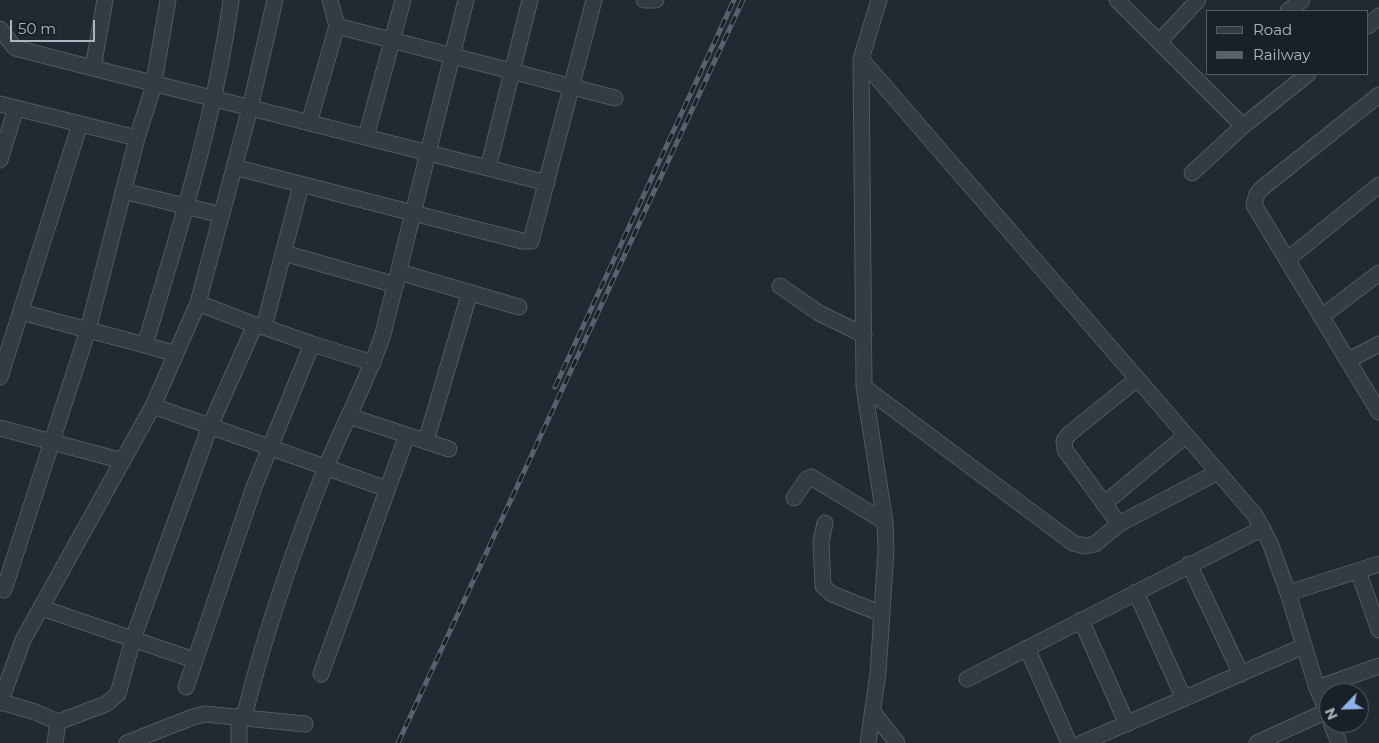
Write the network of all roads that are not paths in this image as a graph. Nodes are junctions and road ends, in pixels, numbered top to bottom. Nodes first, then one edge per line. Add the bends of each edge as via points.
1 (105, 0) edge
2 (168, 0) edge
3 (231, 0) edge
4 (275, 0) edge
5 (330, 0) edge
6 (403, 0) edge
7 (466, 0) edge
8 (530, 0) edge
9 (594, 0) edge
10 (644, 0) edge
11 (656, 0) edge
12 (879, 0) edge
13 (1117, 0) edge
14 (1198, 0) edge
15 (1302, 0) edge
16 (1289, 10) edge
17 (1379, 16) edge
18 (1369, 25) edge
19 (337, 26) junction
20 (0, 29) edge
21 (392, 40) junction
22 (1160, 42) junction
23 (452, 56) junction
24 (860, 59) junction
25 (93, 68) junction
26 (511, 73) junction
27 (1307, 75) edge
28 (154, 84) junction
29 (572, 87) junction
30 (1379, 95) edge
31 (615, 98) dead end
32 (214, 99) junction
33 (0, 104) edge
34 (16, 108) junction
35 (250, 108) junction
36 (309, 123) junction
37 (80, 124) junction
38 (1243, 126) junction
39 (366, 137) junction
40 (137, 138) junction
41 (428, 154) junction
42 (0, 160) edge
43 (234, 167) junction
44 (488, 168) junction
45 (1192, 173) dead end
46 (547, 184) junction
47 (1379, 185) edge
48 (301, 186) junction
49 (123, 190) junction
50 (187, 206) junction
51 (413, 212) junction
52 (222, 215) junction
53 (284, 253) junction
54 (1288, 259) junction
55 (1379, 273) edge
56 (398, 279) junction
57 (780, 286) dead end
58 (470, 292) junction
59 (198, 304) junction
60 (519, 307) dead end
61 (21, 312) junction
62 (1321, 317) junction
63 (260, 326) junction
64 (88, 330) junction
65 (864, 335) junction
66 (312, 344) junction
67 (1379, 344) edge
68 (145, 345) junction
69 (176, 354) junction
70 (1349, 360) junction
71 (373, 363) junction
72 (0, 377) edge
73 (1136, 380) junction
74 (864, 387) junction
75 (153, 406) junction
76 (1379, 412) edge
77 (349, 416) junction
78 (210, 426) junction
79 (0, 428) edge
80 (407, 434) junction
81 (1185, 436) junction
82 (426, 441) junction
83 (52, 443) junction
84 (270, 447) junction
85 (449, 449) dead end
86 (123, 461) junction
87 (326, 468) junction
88 (1216, 473) junction
89 (387, 489) junction
90 (794, 498) dead end
91 (1104, 504) junction
92 (885, 522) junction
93 (825, 523) dead end
94 (1119, 524) junction
95 (1263, 528) junction
96 (1189, 564) junction
97 (1379, 564) edge
98 (1358, 571) junction
99 (4, 590) dead end
100 (1136, 592) junction
101 (1288, 593) junction
102 (42, 608) junction
103 (882, 614) junction
104 (1081, 620) junction
105 (1379, 630) edge
106 (133, 640) junction
107 (1304, 646) junction
108 (1027, 648) junction
109 (194, 660) junction
110 (1379, 666) edge
111 (320, 674) dead end
112 (1241, 674) junction
113 (967, 679) dead end
114 (186, 687) dead end
115 (1317, 688) junction
116 (1319, 693) edge
117 (1184, 699) junction
118 (0, 703) edge
119 (873, 712) junction
120 (241, 716) junction
121 (1319, 721) edge
122 (58, 722) junction
123 (305, 724) dead end
124 (1127, 724) junction
125 (160, 737) edge
126 (55, 743) edge
127 (127, 743) edge
128 (239, 743) edge
129 (868, 743) edge
130 (897, 743) edge
131 (1069, 743) edge
132 (1082, 743) edge
133 (1257, 743) edge

1 - 25 street
2 - 28 street
3 - 32 street
4 - 35 street
5 - 19 street
6 - 21 street
7 - 23 street
8 - 26 street
9 - 29 street
10 - 11 street
12 - 24 street
13 - 22 street
14 - 22 street
15 - 16 street
17 - 18 street
19 - 21 street
19 - 36 street
20 - 25 street via 9,43 24,52
21 - 23 street
21 - 39 street
22 - 38 street
23 - 26 street
23 - 41 street
24 - 65 street
24 - 73 street
25 - 28 street
26 - 29 street
26 - 44 street
27 - 38 street
28 - 32 street
28 - 40 street
29 - 31 street
29 - 46 street
30 - 54 street via 1257,194 1256,210
32 - 35 street
32 - 50 street
33 - 34 street
34 - 37 street
34 - 42 street
35 - 36 street
35 - 43 street
36 - 39 street
37 - 40 street
37 - 61 street
38 - 45 street
39 - 41 street
40 - 49 street
41 - 44 street
41 - 51 street
43 - 48 street
43 - 52 street
44 - 46 street
46 - 51 street via 531,241
47 - 54 street
48 - 51 street
48 - 53 street
49 - 50 street
49 - 64 street
50 - 52 street
50 - 68 street
51 - 56 street
52 - 59 street
53 - 56 street
53 - 63 street
54 - 62 street
55 - 62 street
56 - 58 street
56 - 71 street
57 - 65 street via 819,313
58 - 60 street
58 - 82 street
59 - 63 street
59 - 69 street
61 - 64 street
61 - 72 street
62 - 70 street
63 - 66 street
63 - 78 street
64 - 68 street
64 - 83 street
65 - 74 street
66 - 71 street
66 - 84 street
67 - 70 street
68 - 69 street
69 - 75 street
70 - 76 street
71 - 77 street
73 - 81 street
73 - 91 street via 1069,434 1064,442 1065,450
74 - 92 street
74 - 94 street via 1073,543 1095,544
75 - 78 street
75 - 86 street
77 - 80 street
77 - 87 street
78 - 84 street
78 - 106 street
79 - 83 street
80 - 82 street
80 - 89 street
81 - 88 street
81 - 91 street
82 - 85 street
83 - 86 street
83 - 99 street
84 - 87 street
84 - 109 street
86 - 102 street
87 - 89 street
87 - 120 street
88 - 94 street
88 - 95 street via 1255,514
89 - 111 street
90 - 92 street via 811,477
91 - 94 street
92 - 103 street
93 - 103 street via 821,542 823,586 832,594
95 - 96 street
95 - 101 street
96 - 100 street
96 - 112 street
97 - 98 street
98 - 101 street
98 - 105 street
100 - 104 street
100 - 117 street
101 - 107 street
102 - 106 street
102 - 118 street via 23,640
103 - 119 street
104 - 108 street
104 - 124 street
106 - 109 street
106 - 122 street via 122,686 113,700
107 - 112 street
107 - 115 street
108 - 113 street
108 - 131 street
109 - 114 street
110 - 115 street
112 - 117 street
115 - 116 street
117 - 124 street
118 - 122 street
119 - 129 street
119 - 130 street
120 - 123 street
120 - 125 street via 199,715
120 - 128 street
121 - 133 street
122 - 126 street
124 - 132 street
125 - 127 street

